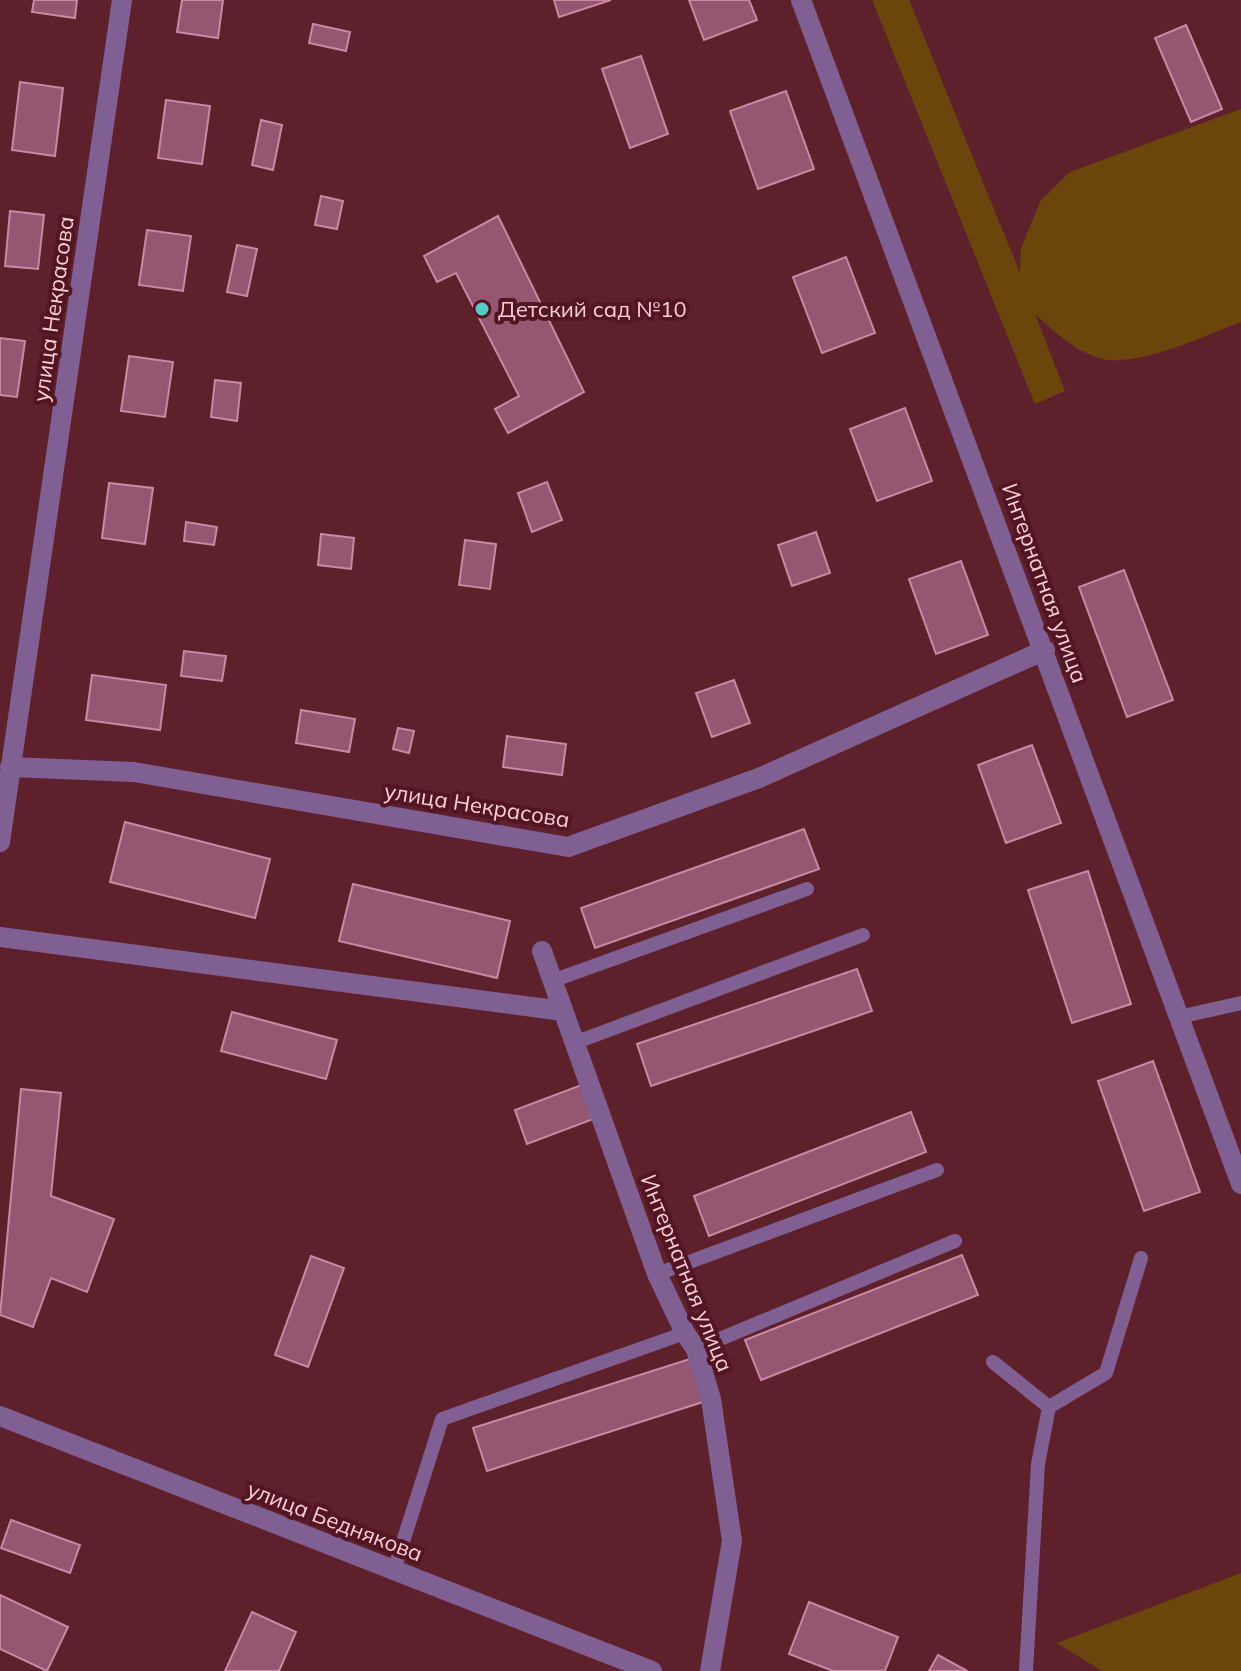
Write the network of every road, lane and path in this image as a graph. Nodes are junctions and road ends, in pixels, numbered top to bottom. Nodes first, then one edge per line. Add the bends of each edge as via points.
1 (122, 0) edge
2 (801, 0) edge
3 (1045, 650) junction
4 (10, 767) junction
5 (0, 842) edge
6 (807, 889) dead end
7 (863, 935) dead end
8 (0, 937) edge
9 (542, 951) dead end
10 (552, 981) junction
11 (1241, 1003) edge
12 (563, 1011) junction
13 (1179, 1017) junction
14 (574, 1043) junction
15 (937, 1170) dead end
16 (1241, 1184) edge
17 (955, 1241) dead end
18 (1141, 1258) dead end
19 (657, 1274) junction
20 (691, 1341) junction
21 (993, 1362) dead end
22 (1049, 1407) junction
23 (0, 1416) edge
24 (394, 1570) junction
25 (652, 1671) edge
26 (710, 1671) edge
27 (1026, 1671) edge

1 - 4 street, улица Некрасова
2 - 3 street, Интернатная улица
3 - 4 street, улица Некрасова via 759,778 568,847 134,772
3 - 13 street, Интернатная улица
4 - 5 street, улица Некрасова
6 - 10 lane
7 - 14 lane
8 - 12 street
9 - 10 street, Интернатная улица
10 - 12 street, Интернатная улица
11 - 13 lane
12 - 14 street, Интернатная улица
13 - 16 street, Интернатная улица
14 - 19 street, Интернатная улица
15 - 19 lane
17 - 20 lane
18 - 22 lane via 1106,1373
19 - 20 street, Интернатная улица
20 - 24 lane via 442,1419
20 - 26 street, Интернатная улица via 711,1399 732,1541
21 - 22 lane
22 - 27 lane via 1038,1464
23 - 24 street, улица Беднякова
24 - 25 street, улица Беднякова

